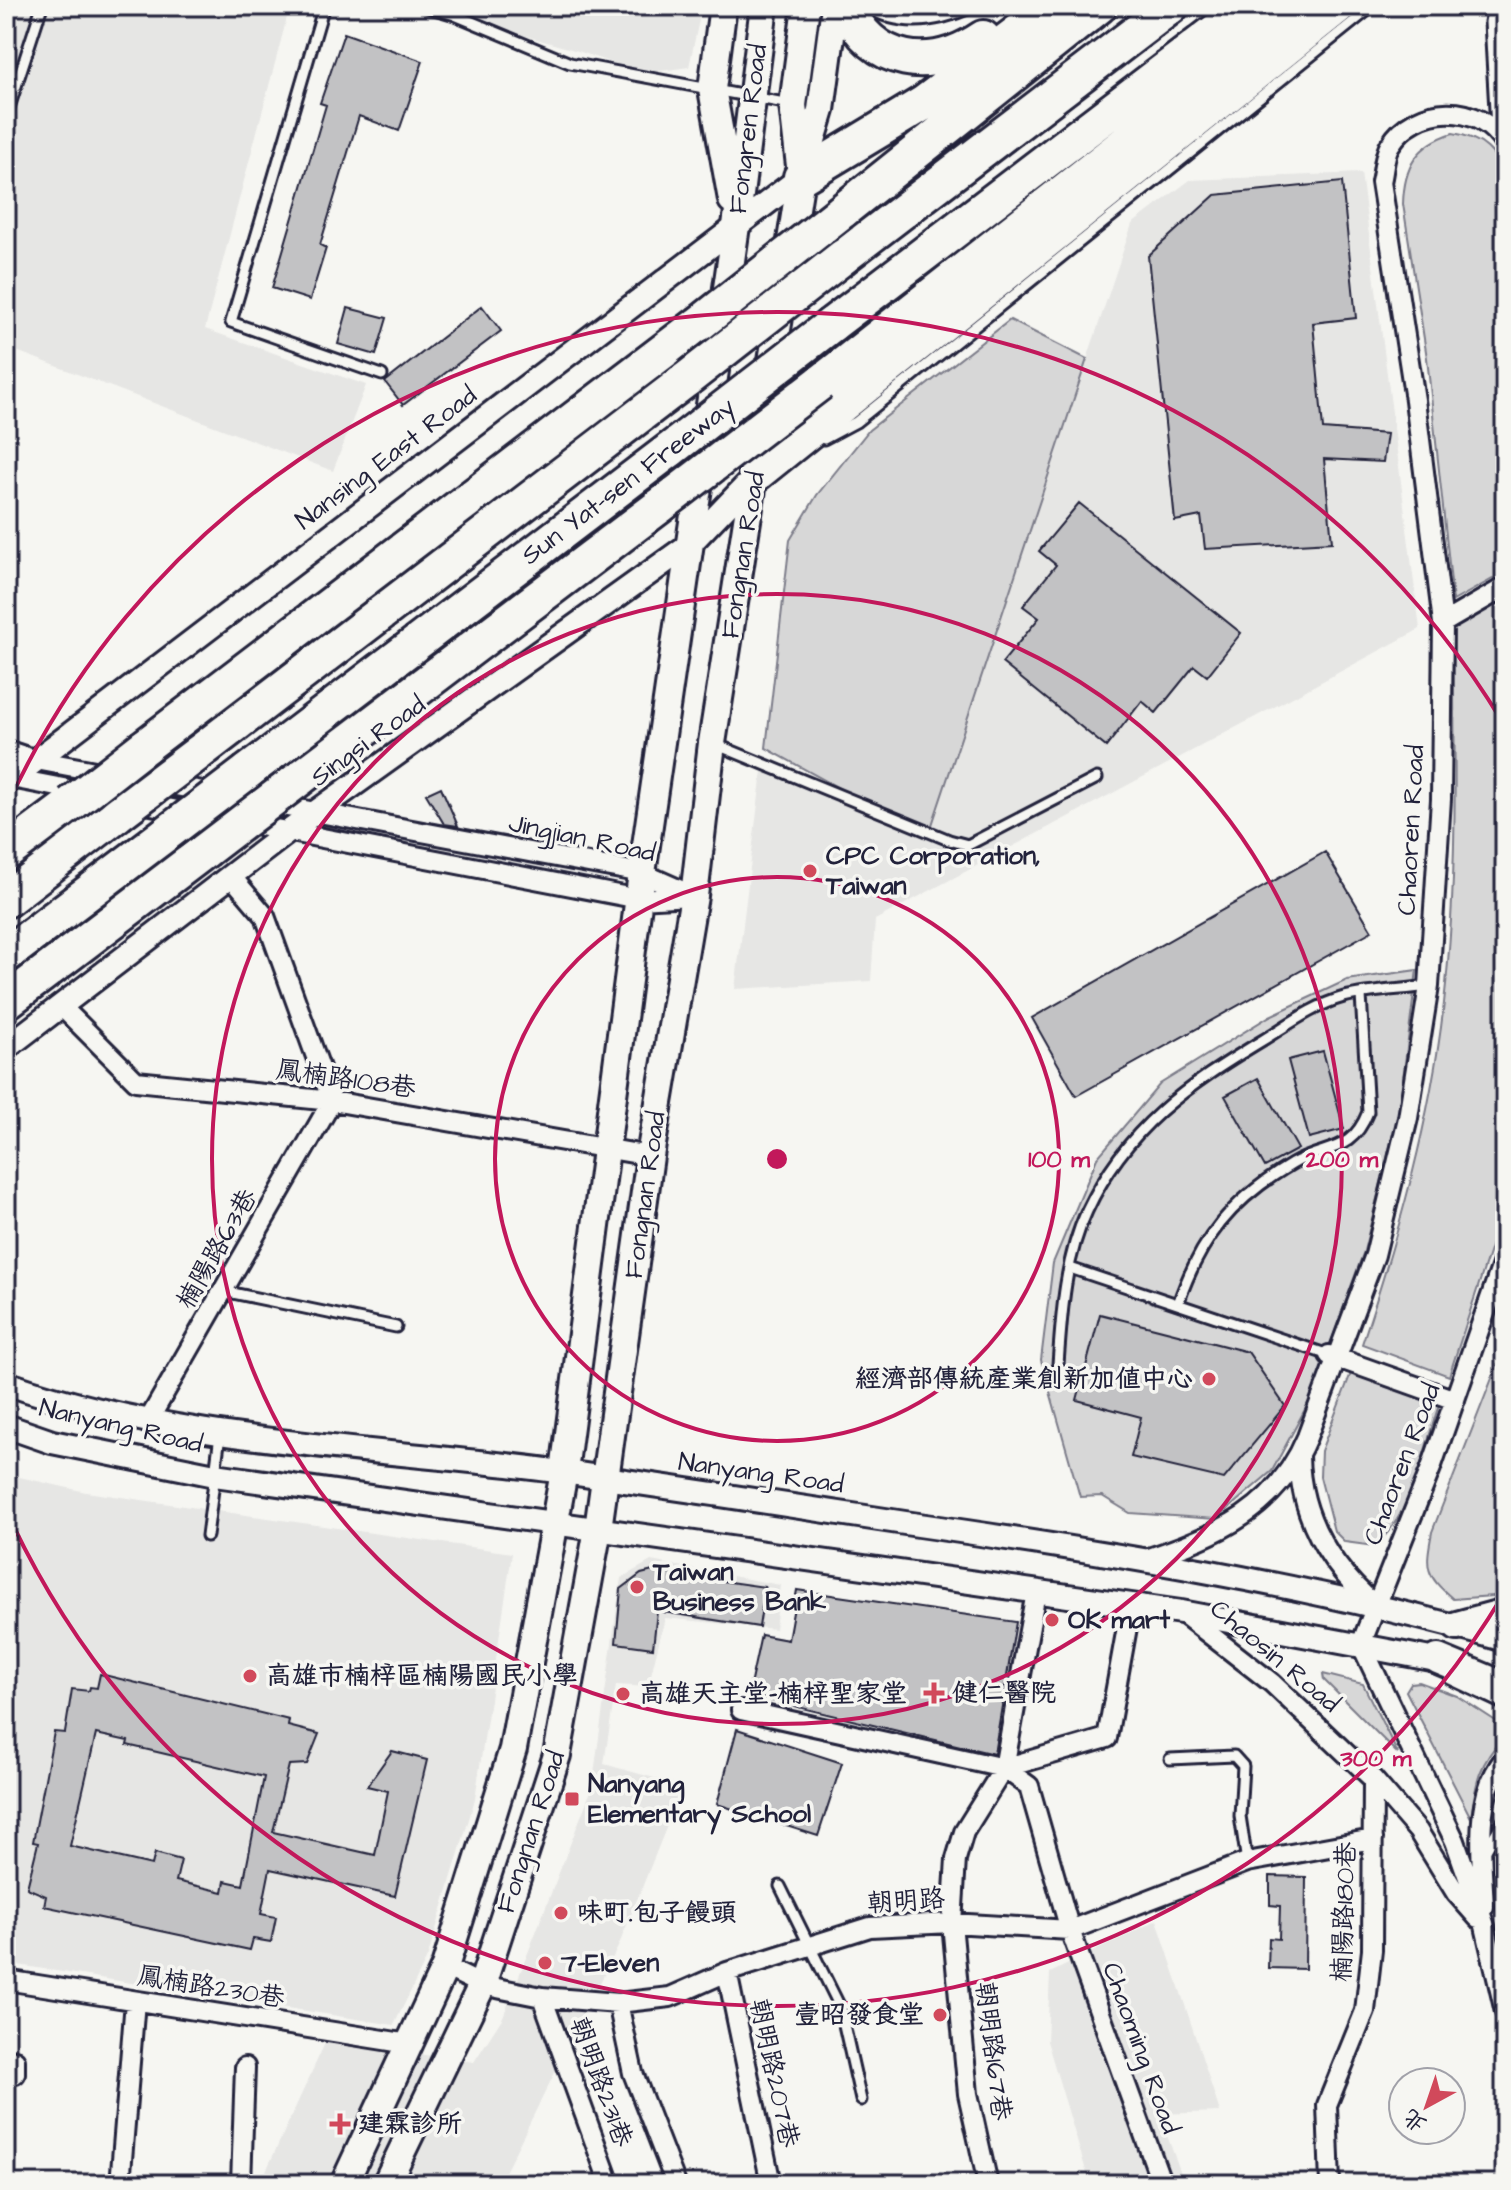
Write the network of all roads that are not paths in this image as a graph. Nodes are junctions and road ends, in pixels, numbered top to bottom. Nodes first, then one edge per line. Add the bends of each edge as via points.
1 (42, 6) edge
2 (324, 6) edge
3 (424, 6) edge
4 (723, 6) edge
5 (764, 6) edge
6 (806, 6) edge
7 (835, 6) edge
8 (846, 6) edge
9 (866, 6) edge
10 (974, 6) edge
11 (1034, 6) edge
12 (1053, 6) edge
13 (1099, 6) edge
14 (1171, 6) edge
15 (1249, 6) edge
16 (1300, 6) edge
17 (1338, 6) edge
18 (1373, 6) edge
19 (1493, 6) edge
20 (712, 89) junction
21 (752, 96) junction
22 (793, 105) junction
23 (821, 110) junction
24 (6, 117) edge
25 (1500, 136) edge
26 (801, 177) junction
27 (736, 226) junction
28 (382, 375) dead end
29 (757, 473) junction
30 (690, 544) junction
31 (1505, 587) edge
32 (1443, 623) junction
33 (712, 743) junction
34 (6, 750) edge
35 (36, 760) junction
36 (1097, 778) dead end
37 (8, 779) edge
38 (318, 812) junction
39 (288, 832) junction
40 (6, 853) edge
41 (642, 873) junction
42 (231, 876) junction
43 (694, 896) junction
44 (639, 899) junction
45 (6, 900) edge
46 (6, 955) edge
47 (1429, 986) junction
48 (1361, 995) junction
49 (6, 1002) edge
50 (62, 1007) junction
51 (6, 1048) edge
52 (332, 1101) junction
53 (606, 1146) junction
54 (650, 1156) junction
55 (1505, 1256) edge
56 (1070, 1268) junction
57 (223, 1291) junction
58 (1178, 1304) junction
59 (396, 1327) dead end
60 (1334, 1356) junction
61 (1057, 1379) dead end
62 (6, 1383) edge
63 (1455, 1400) junction
64 (147, 1423) junction
65 (6, 1426) edge
66 (220, 1432) junction
67 (1299, 1456) junction
68 (564, 1472) junction
69 (215, 1475) junction
70 (605, 1478) junction
71 (556, 1522) junction
72 (598, 1529) junction
73 (207, 1536) dead end
74 (1149, 1558) junction
75 (1036, 1592) junction
76 (1131, 1605) junction
77 (1375, 1605) junction
78 (1181, 1612) junction
79 (1505, 1613) edge
80 (1457, 1626) junction
81 (1505, 1640) edge
82 (1361, 1644) junction
83 (1438, 1659) junction
84 (1505, 1678) edge
85 (1505, 1687) edge
86 (1505, 1705) edge
87 (741, 1710) dead end
88 (1505, 1758) edge
89 (1170, 1759) dead end
90 (1004, 1768) junction
91 (1373, 1779) junction
92 (1505, 1818) edge
93 (1373, 1839) junction
94 (1482, 1857) junction
95 (1247, 1862) junction
96 (780, 1886) dead end
97 (952, 1923) junction
98 (1485, 1926) junction
99 (1070, 1930) junction
100 (811, 1944) junction
101 (445, 1967) junction
102 (727, 1972) junction
103 (6, 1980) edge
104 (482, 1985) junction
105 (542, 1997) junction
106 (135, 2001) junction
107 (618, 2003) junction
108 (1505, 2012) edge
109 (409, 2044) junction
110 (245, 2067) dead end
111 (861, 2100) dead end
112 (1161, 2181) edge
113 (120, 2184) edge
114 (241, 2184) edge
115 (344, 2184) edge
116 (386, 2184) edge
117 (610, 2184) edge
118 (676, 2184) edge
119 (771, 2184) edge
120 (988, 2184) edge
121 (1142, 2184) edge
122 (1330, 2184) edge

1 - 24 lane
2 - 28 lane via 231,322
3 - 20 lane via 570,63
4 - 20 main road, Fongren Road
5 - 21 main road, Fongren Road
6 - 22 main road, Fongren Road
7 - 23 main road
8 - 11 highway via 867,39 898,56 932,60 967,49
9 - 10 lane via 913,23
12 - 26 highway via 924,103
13 - 40 highway, bridge via 699,324
14 - 45 highway, Sun Yat-sen Freeway, bridge
15 - 46 highway, Sun Yat-sen Freeway, bridge
16 - 49 highway, bridge via 820,383
17 - 29 highway
18 - 29 lane via 856,422
19 - 25 lane
20 - 21 lane
20 - 27 main road, Fongren Road
21 - 22 lane
21 - 27 main road, Fongren Road
22 - 23 lane
22 - 26 main road, Fongren Road
23 - 26 main road
25 - 32 street, Chaoren Road via 1470,114 1441,112 1413,123 1389,146 1381,182
26 - 27 street, Nansing East Road
26 - 29 main road, Fongnan Road
27 - 30 main road, Fongnan Road
27 - 35 street, Nansing East Road
29 - 30 street, Singsi Road
29 - 33 main road, Fongnan Road
30 - 38 street, Singsi Road
30 - 41 main road, Fongnan Road
31 - 32 street
32 - 47 street, Chaoren Road via 1441,799
33 - 36 lane via 968,845
33 - 43 main road, Fongnan Road
34 - 35 street, Jingjian Road
35 - 37 street, Nansing East Road
35 - 38 street, Jingjian Road
37 - 39 street, Jingjian Road
38 - 39 street, Singsi Road
38 - 41 street, Jingjian Road
39 - 42 street, Singsi Road
39 - 44 street, Jingjian Road
41 - 43 street, Jingjian Road
41 - 44 main road, Fongnan Road
42 - 50 street, Singsi Road
42 - 52 street via 265,916
43 - 44 street, Jingjian Road
43 - 54 main road, Fongnan Road
44 - 53 main road, Fongnan Road
47 - 48 lane
47 - 60 street, Chaoren Road via 1408,1118 1375,1255
48 - 56 lane via 1313,1009 1202,1077 1147,1120 1120,1153 1086,1212
48 - 58 lane via 1368,1112 1363,1126 1348,1144 1293,1164 1246,1197 1193,1260
50 - 51 street, Singsi Road
50 - 52 street, 鳳楠路108巷 via 136,1081
52 - 53 street, 鳳楠路108巷
52 - 57 street, 楠陽路63巷
53 - 54 street, 鳳楠路108巷
53 - 68 main road, Fongnan Road
54 - 70 main road, Fongnan Road
55 - 63 street, Chaoren Road
56 - 58 lane
56 - 61 lane
57 - 59 lane
57 - 64 street, 楠陽路63巷
58 - 60 lane
60 - 63 street
60 - 67 street, Chaoren Road
62 - 64 street, Nanyang Road
63 - 77 street, Chaoren Road
64 - 66 street, Nanyang Road
65 - 69 street, Nanyang Road via 52,1442
66 - 68 street, Nanyang Road
66 - 69 lane
67 - 74 street, Chaoren Road via 1272,1492 1235,1523 1208,1539
67 - 77 street via 1308,1514 1326,1551 1346,1580
68 - 70 street, Nanyang Road
68 - 71 main road, Fongnan Road
69 - 71 street, Nanyang Road
69 - 73 lane
70 - 72 main road, Fongnan Road
70 - 74 street, Nanyang Road
71 - 72 street, Nanyang Road
71 - 101 main road, Fongnan Road via 513,1749
72 - 75 street, Nanyang Road
72 - 104 main road, Fongnan Road via 557,1755
74 - 77 street, Nanyang Road
75 - 76 street, Nanyang Road
75 - 90 street
76 - 78 street, Nanyang Road
76 - 90 street via 1110,1733 1103,1741
77 - 80 street, Nanyang Road
77 - 82 street, Chaoren Road
78 - 82 street, Nanyang Road
78 - 91 street, Chaosin Road via 1272,1683
79 - 80 main road
80 - 81 street, Nanyang Road
82 - 83 street, Nanyang Road
82 - 86 lane
82 - 98 street, Chaosin Road via 1455,1841
83 - 84 street, Nanyang Road
83 - 85 main road
87 - 90 street
88 - 94 street, Chaosin Road via 1486,1796
89 - 95 lane via 1240,1760
90 - 97 street, 朝明路167巷 via 964,1832 956,1859
90 - 99 street, Chaoming Road via 1029,1786
91 - 93 street, 楠陽路180巷
91 - 98 street, Chaosin Road via 1418,1831 1456,1893
92 - 94 lane
93 - 95 street, 朝明路
93 - 122 street, 楠陽路180巷 via 1372,1950 1365,2011 1327,2105
94 - 98 street, Chaosin Road
95 - 99 street, 朝明路
96 - 100 lane
97 - 99 street, 朝明路
97 - 100 street, 朝明路 via 870,1927
97 - 120 street, 朝明路167巷 via 968,2094
98 - 108 street, Chaosin Road
99 - 112 street, Chaoming Road
100 - 102 street, 朝明路
100 - 111 lane via 840,2007
101 - 104 street, 朝明路
101 - 109 main road, Fongnan Road
102 - 107 street, 朝明路 via 670,1997
102 - 119 street, 朝明路207巷
103 - 106 street, 鳳楠路230巷
104 - 105 street, 朝明路
104 - 116 main road, Fongnan Road
105 - 107 street, 朝明路
105 - 117 street, 朝明路231巷
106 - 109 street, 鳳楠路230巷
106 - 113 street
107 - 118 street via 633,2073
109 - 115 main road, Fongnan Road
110 - 114 street
112 - 121 street

